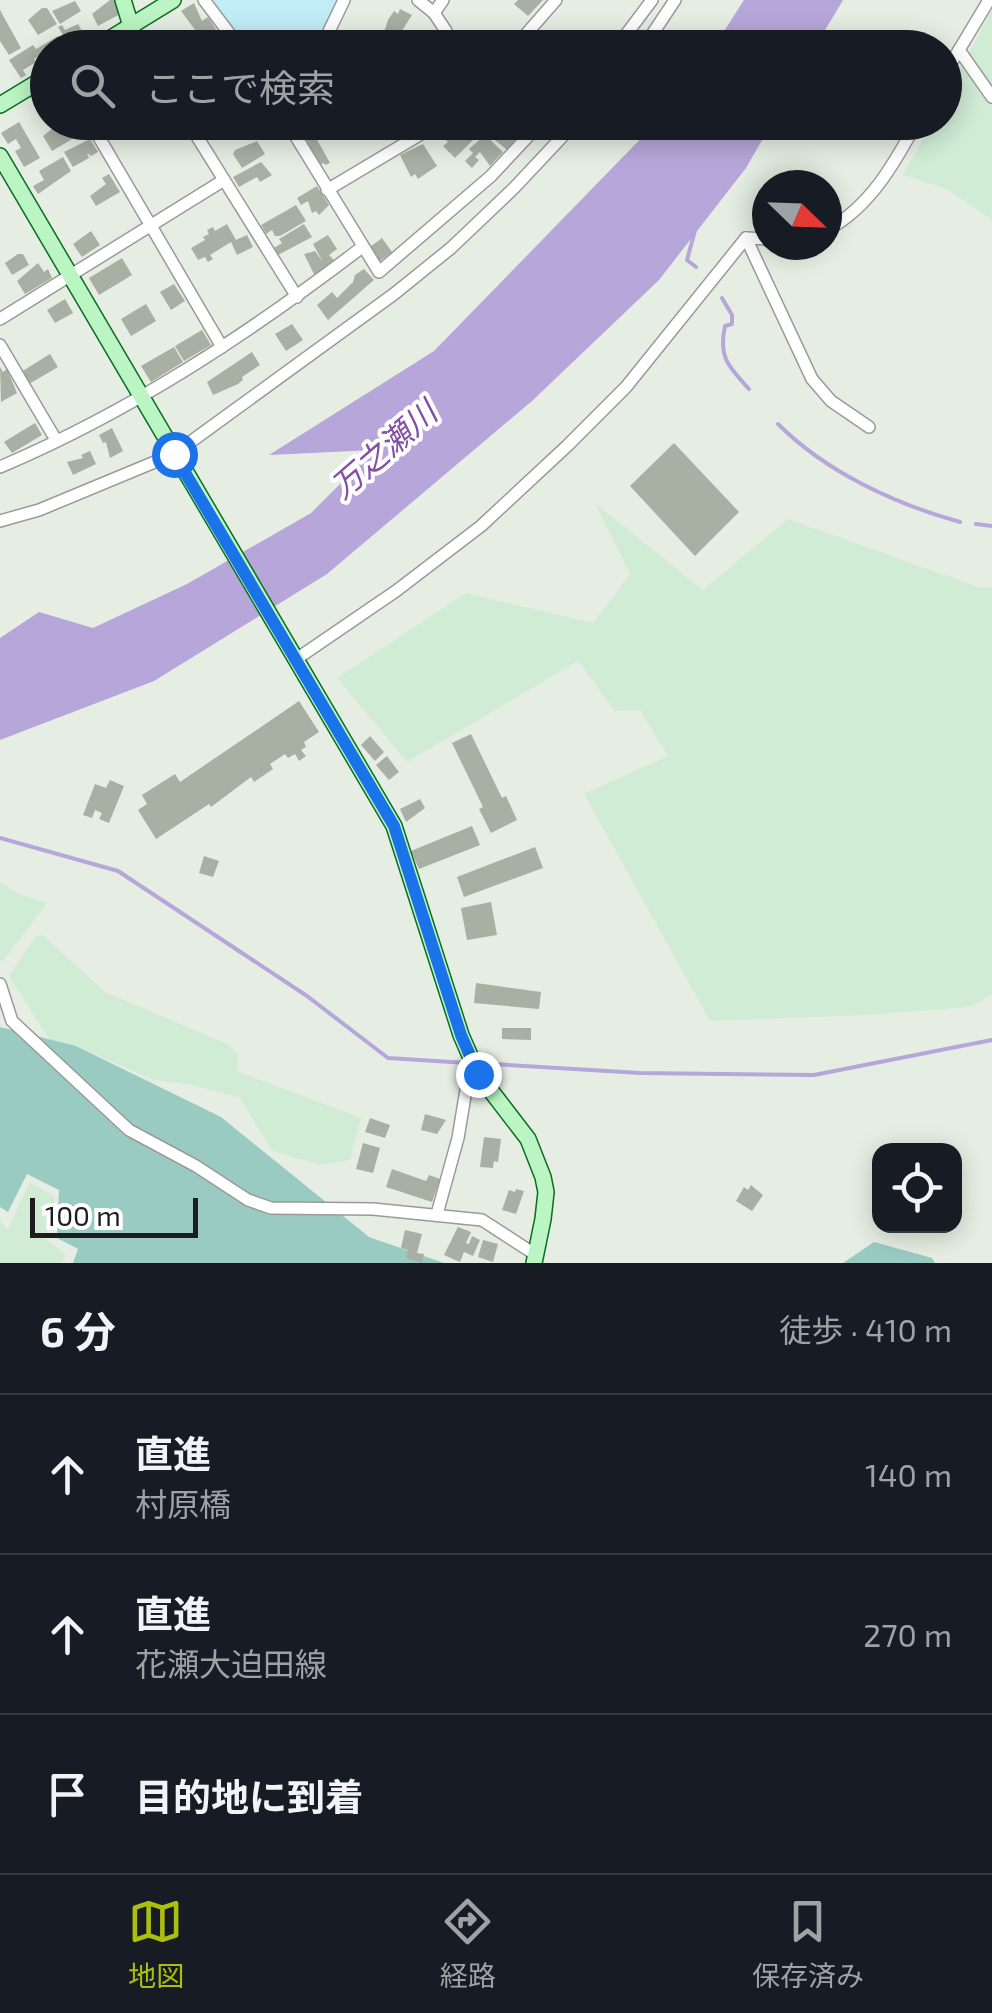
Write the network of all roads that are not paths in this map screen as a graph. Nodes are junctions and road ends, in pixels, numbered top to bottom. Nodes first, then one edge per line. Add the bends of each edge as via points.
1 (124, 0) edge
2 (173, 0) edge
3 (204, 0) edge
4 (344, 0) edge
5 (418, 0) edge
6 (443, 0) edge
7 (556, 0) edge
8 (652, 0) edge
9 (675, 0) edge
10 (989, 0) edge
11 (434, 13) junction
12 (131, 26) junction
13 (124, 30) edge
14 (133, 30) edge
15 (227, 30) edge
16 (329, 30) edge
17 (445, 30) edge
18 (530, 30) edge
19 (630, 30) edge
20 (655, 30) edge
21 (962, 45) edge
22 (962, 54) edge
23 (30, 87) edge
24 (992, 97) edge
25 (0, 105) edge
26 (100, 140) edge
27 (199, 140) edge
28 (298, 140) edge
29 (411, 140) edge
30 (518, 140) edge
31 (559, 140) edge
32 (906, 140) edge
33 (0, 156) edge
34 (224, 180) junction
35 (327, 190) junction
36 (842, 221) edge
37 (150, 226) junction
38 (746, 238) junction
39 (752, 238) edge
40 (362, 248) junction
41 (71, 277) junction
42 (296, 297) junction
43 (0, 318) edge
44 (0, 346) edge
45 (222, 347) junction
46 (142, 399) junction
47 (869, 428) dead end
48 (56, 440) junction
49 (176, 458) junction
50 (0, 467) edge
51 (0, 521) edge
52 (294, 658) junction
53 (0, 984) edge
54 (478, 1074) junction
55 (437, 1214) junction
56 (535, 1259) edge

1 - 12 street
2 - 12 street
3 - 15 street
4 - 16 street
5 - 11 street
6 - 11 street
7 - 18 street
8 - 19 street
9 - 20 street
10 - 21 street
11 - 17 street
12 - 13 street
12 - 14 street
22 - 24 street
23 - 25 street
26 - 37 street
27 - 34 street
28 - 35 street
29 - 35 street
30 - 40 street via 492,176 379,272
31 - 49 street via 451,248
32 - 36 street via 870,196
33 - 41 street
34 - 37 street
34 - 42 street
35 - 40 street
37 - 41 street
37 - 45 street
38 - 39 street
38 - 47 street via 812,379
38 - 52 street via 626,387 566,446 470,534
40 - 42 street
41 - 43 street
41 - 46 street
42 - 45 street
44 - 48 street
45 - 46 street
46 - 48 street
46 - 49 street
48 - 50 street
49 - 51 street
49 - 52 street
52 - 54 street via 394,826
53 - 55 street via 12,1021 128,1130 248,1200 271,1208
54 - 55 street via 466,1090
54 - 56 street via 528,1139 542,1177 546,1192
55 - 56 street via 482,1220

